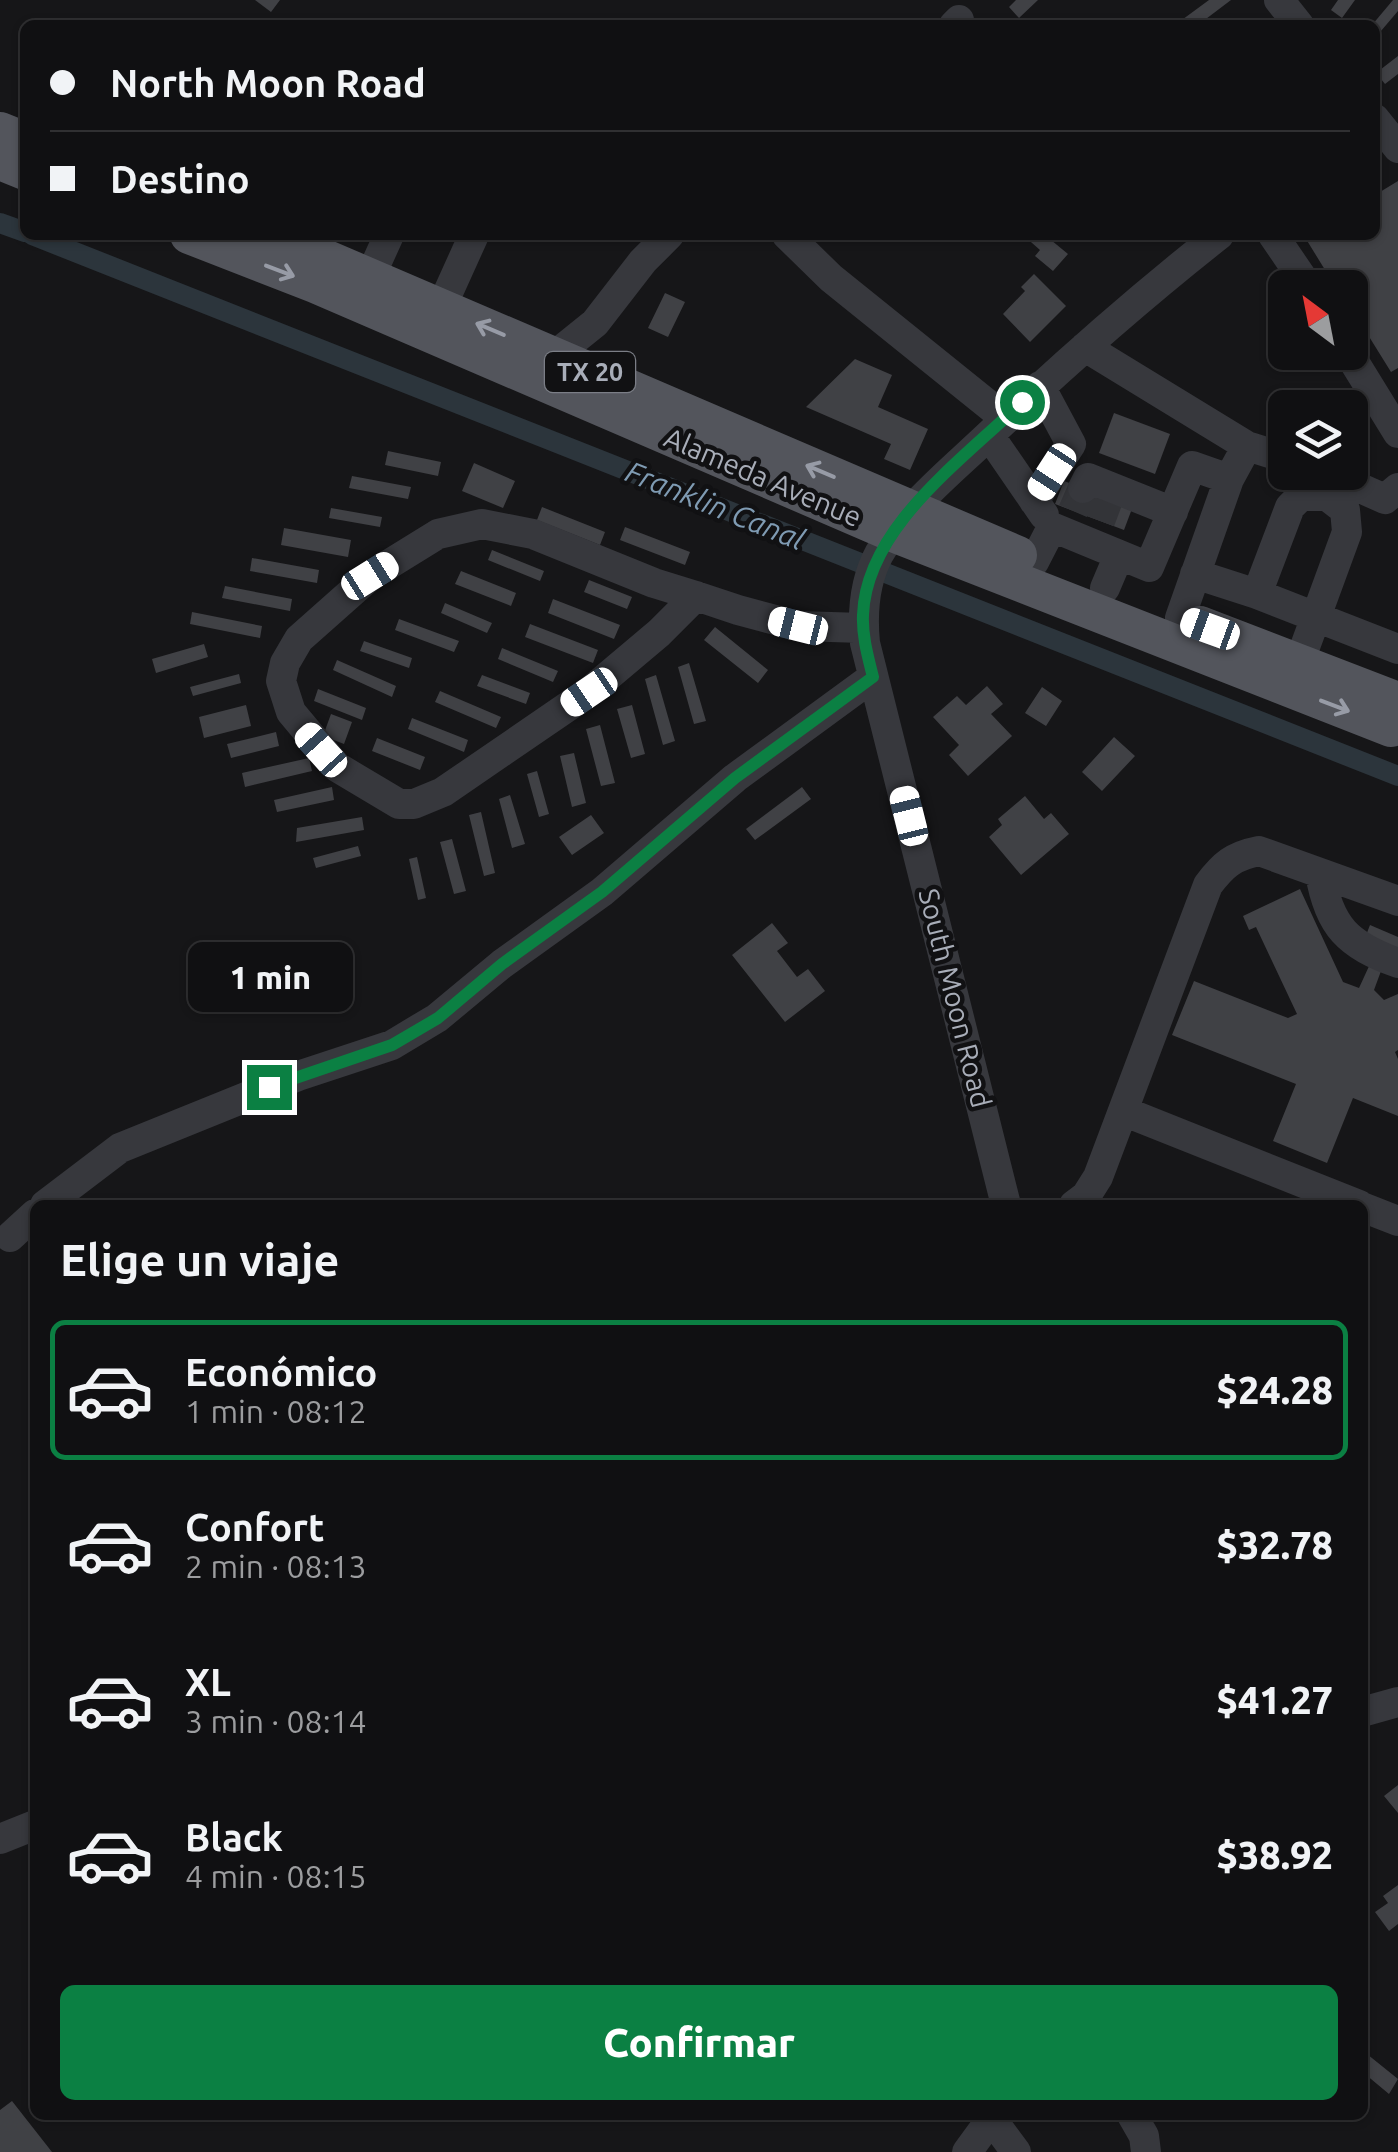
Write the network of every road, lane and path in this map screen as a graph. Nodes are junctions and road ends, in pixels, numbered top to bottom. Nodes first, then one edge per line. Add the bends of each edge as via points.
1 (1279, 0) edge
2 (1295, 20) edge
3 (1380, 126) edge
4 (1398, 148) edge
5 (202, 240) edge
6 (283, 240) edge
7 (386, 240) edge
8 (472, 240) edge
9 (663, 240) edge
10 (792, 240) edge
11 (1214, 240) edge
12 (1276, 240) edge
13 (1296, 270) edge
14 (370, 277) junction
15 (441, 308) junction
16 (1085, 347) junction
17 (554, 356) junction
18 (1359, 370) edge
19 (1040, 386) junction
20 (997, 427) junction
21 (1398, 433) edge
22 (1071, 444) junction
23 (1247, 446) junction
24 (1268, 453) edge
25 (1229, 479) junction
26 (1398, 488) edge
27 (1367, 490) edge
28 (1034, 500) junction
29 (1173, 512) junction
30 (1091, 521) junction
31 (896, 530) junction
32 (1034, 562) junction
33 (1195, 574) junction
34 (1257, 594) junction
35 (696, 596) junction
36 (1316, 616) junction
37 (1180, 618) junction
38 (863, 628) junction
39 (1398, 649) edge
40 (1299, 662) junction
41 (873, 677) junction
42 (1398, 701) edge
43 (1398, 726) edge
44 (1320, 873) junction
45 (1398, 901) edge
46 (1398, 963) edge
47 (1123, 1111) junction
48 (51, 1200) edge
49 (1005, 1200) edge
50 (1081, 1200) edge
51 (1346, 1200) edge
52 (1368, 1209) edge
53 (30, 1219) edge
54 (1398, 1221) edge
55 (10, 1237) dead end
56 (1398, 1702) edge
57 (1368, 1710) edge
58 (30, 1828) edge
59 (0, 1839) edge
60 (991, 2120) edge
61 (995, 2120) edge
62 (1135, 2120) edge
63 (967, 2152) edge
64 (1016, 2152) edge
65 (1146, 2152) edge

1 - 2 street
3 - 4 street
5 -> 31 main road, Alameda Avenue / TX 20
6 - 14 main road, Alameda Avenue / TX 20
7 - 14 street
8 - 15 street
9 - 17 street via 595,323
10 - 20 street
11 - 16 street
12 - 13 street
14 - 15 main road, Alameda Avenue / TX 20
17 -> 15 main road, Alameda Avenue / TX 20
16 - 19 street
16 - 23 street
31 -> 17 main road, Alameda Avenue / TX 20
18 - 21 street
19 - 20 street
19 - 22 street
20 - 28 street
20 - 31 street
22 - 28 street
22 - 30 street
23 - 24 street
23 - 25 street
25 - 29 street via 1192,466
25 - 33 street
26 - 27 street via 1386,498
28 - 30 street
29 - 30 street
29 - 30 street via 1149,567
30 - 32 main road, Alameda Avenue / TX 20
30 - 32 street
30 - 37 main road, Alameda Avenue / TX 20
31 - 32 main road, Alameda Avenue / TX 20
31 - 38 street, South Moon Road via 866,588
31 -> 43 main road, Alameda Avenue / TX 20
33 - 34 street
33 - 37 street
34 - 36 street
34 - 36 street via 1290,506 1301,496 1327,496 1346,510 1347,532
35 - 35 street via 532,534 482,524 438,534 370,576 299,639 280,681 292,712 337,768 398,804 414,804 589,692
35 - 38 street via 798,626
36 - 39 street
36 - 40 street
37 - 40 main road, Alameda Avenue / TX 20
38 - 41 street, South Moon Road
40 - 42 main road, Alameda Avenue / TX 20
41 - 48 street via 735,778 602,892 438,1018 392,1045 120,1148
41 - 49 street, South Moon Road
44 - 45 street
44 - 46 street via 1324,899 1352,943
44 - 47 street via 1258,851 1223,865 1208,885
47 - 50 street via 1098,1177
47 - 51 street
52 - 54 street
53 - 55 street
56 - 57 street
58 - 59 street
60 - 63 street
61 - 64 street
62 - 65 street

